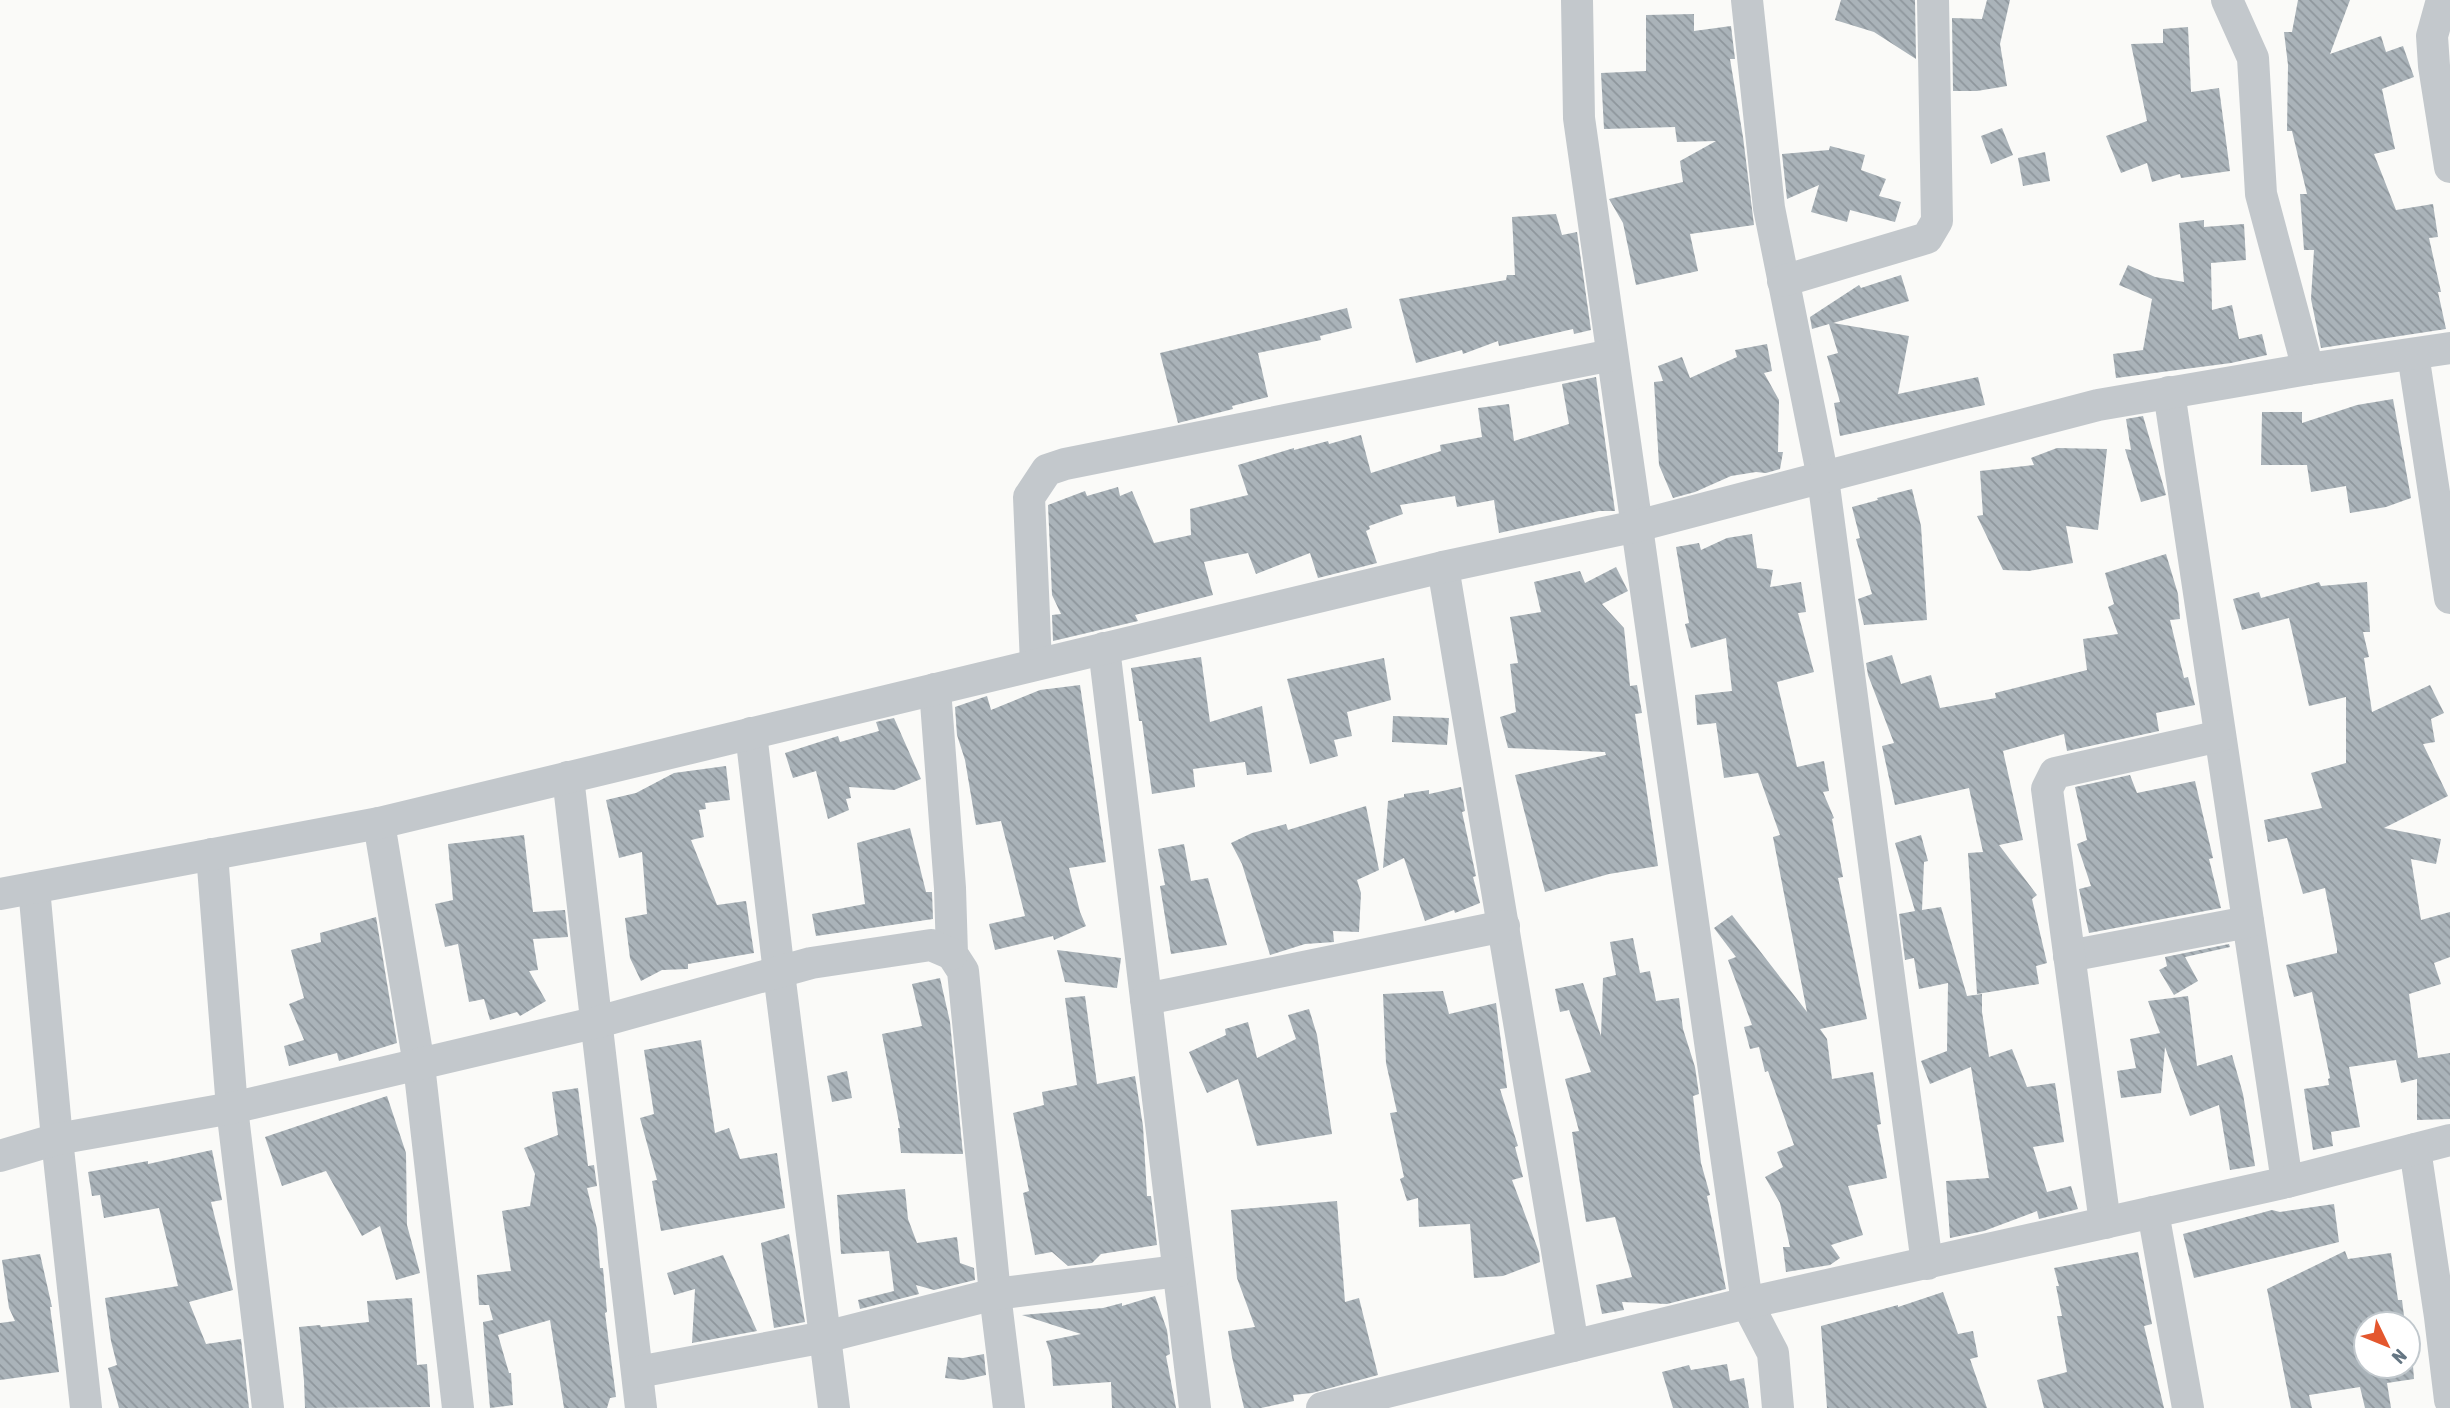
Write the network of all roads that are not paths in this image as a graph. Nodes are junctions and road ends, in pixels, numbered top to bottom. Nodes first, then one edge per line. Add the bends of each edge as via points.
1 (1577, 0) edge
2 (1747, 0) edge
3 (1933, 0) edge
4 (2227, 0) edge
5 (2444, 5) edge
6 (2450, 167) edge
7 (1783, 281) junction
8 (2450, 348) edge
9 (2413, 354) junction
10 (1612, 355) junction
11 (2308, 369) junction
12 (2169, 391) junction
13 (1823, 478) junction
14 (1637, 526) junction
15 (1443, 567) junction
16 (2449, 592) edge
17 (1104, 648) junction
18 (1036, 664) junction
19 (935, 689) junction
20 (751, 733) junction
21 (2220, 736) junction
22 (568, 777) junction
23 (379, 823) junction
24 (212, 854) junction
25 (34, 888) junction
26 (0, 894) edge
27 (2248, 922) junction
28 (1504, 926) junction
29 (952, 954) junction
30 (2069, 956) junction
31 (779, 973) junction
32 (1146, 999) junction
33 (598, 1022) junction
34 (419, 1065) junction
35 (232, 1108) junction
36 (57, 1139) junction
37 (2450, 1140) edge
38 (2415, 1149) junction
39 (0, 1156) edge
40 (2287, 1182) junction
41 (2153, 1212) junction
42 (2105, 1223) junction
43 (1927, 1264) junction
44 (1178, 1271) junction
45 (995, 1294) junction
46 (1747, 1303) junction
47 (825, 1337) junction
48 (1573, 1346) junction
49 (639, 1372) junction
50 (1416, 1397) edge
51 (2450, 1400) edge
52 (86, 1408) edge
53 (268, 1408) edge
54 (458, 1408) edge
55 (641, 1408) edge
56 (834, 1408) edge
57 (1009, 1408) edge
58 (1195, 1408) edge
59 (1322, 1408) edge
60 (1778, 1408) edge
61 (2188, 1408) edge

1 - 10 street via 1579,118
2 - 7 street via 1769,208
3 - 7 street via 1937,221 1927,238
4 - 11 street via 2253,58 2261,194
5 - 6 street via 2432,36
7 - 13 street
8 - 9 street
9 - 11 street
9 - 16 street
10 - 14 street
10 - 18 street via 1048,470 1029,497
11 - 12 street
12 - 13 street via 2098,405
12 - 21 street
13 - 14 street
13 - 43 street
14 - 15 street
14 - 46 street
15 - 17 street
15 - 28 street
17 - 18 street
17 - 32 street
18 - 19 street
19 - 20 street
19 - 29 street
20 - 22 street
20 - 31 street
21 - 27 street
21 - 30 street via 2055,773 2047,789
22 - 23 street
22 - 33 street
23 - 24 street
23 - 34 street
24 - 25 street
24 - 35 street
25 - 26 street
25 - 36 street
27 - 30 street
27 - 40 street
28 - 32 street
28 - 48 street
29 - 31 street via 931,945
29 - 45 street via 963,971
30 - 42 street
31 - 33 street
31 - 47 street
32 - 44 street
33 - 34 street
33 - 49 street
34 - 35 street
34 - 54 street
35 - 36 street
35 - 53 street
36 - 39 street
36 - 52 street
37 - 38 street
38 - 40 street
38 - 51 street
40 - 41 street
41 - 42 street
41 - 61 street
42 - 43 street
43 - 46 street
44 - 45 street
44 - 58 street
45 - 47 street
45 - 57 street
46 - 48 street
46 - 60 street via 1773,1353
47 - 49 street
47 - 56 street
48 - 50 street
49 - 55 street
50 - 59 street

